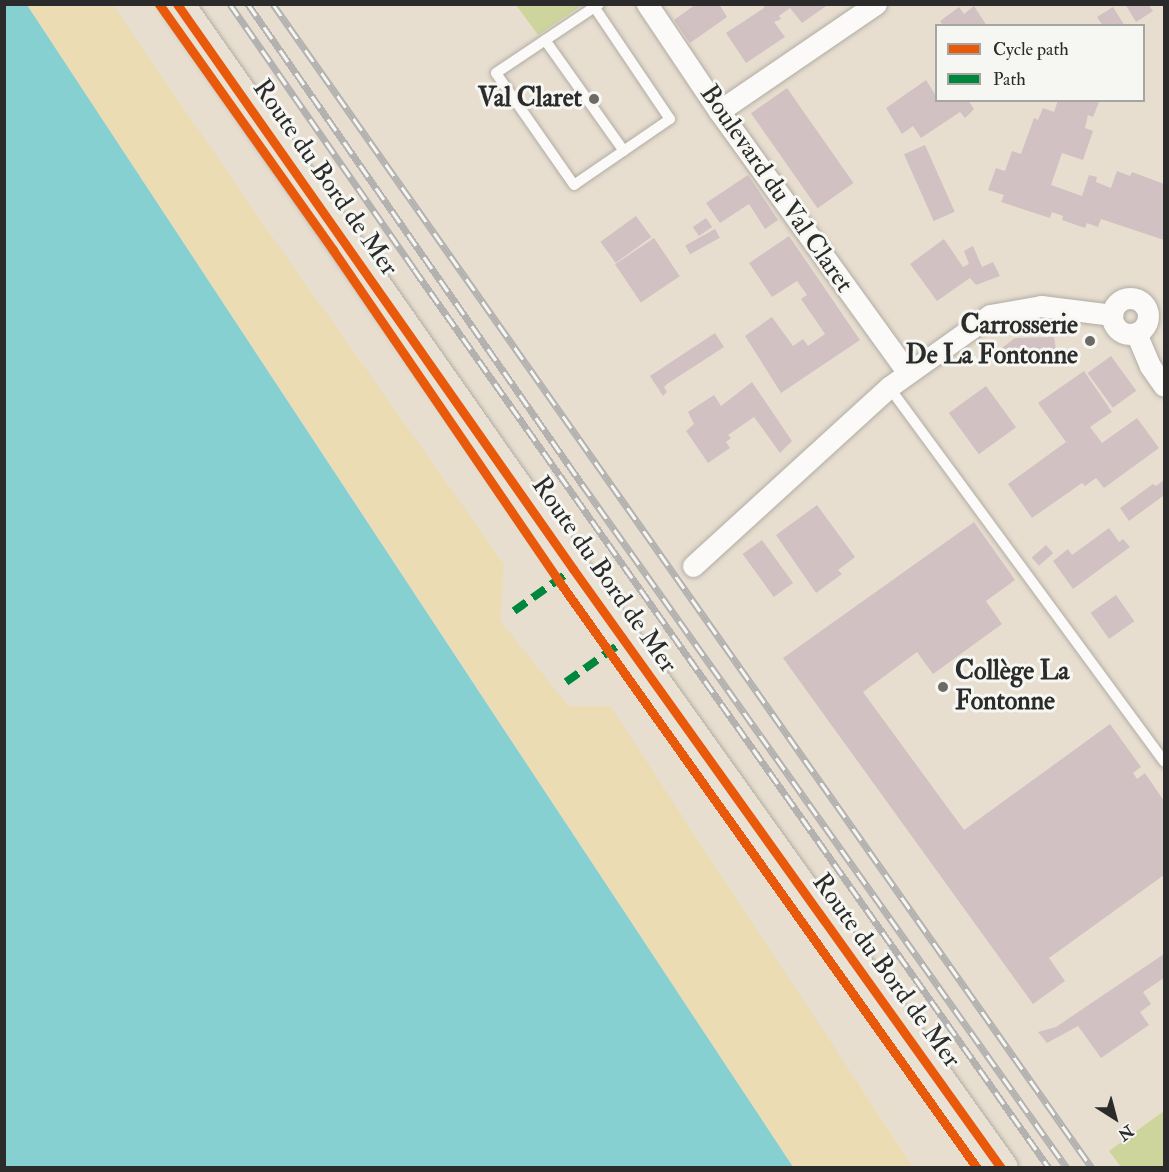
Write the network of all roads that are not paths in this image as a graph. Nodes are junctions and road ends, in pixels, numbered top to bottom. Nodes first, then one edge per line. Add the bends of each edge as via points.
1 (177, 4) edge
2 (647, 4) edge
3 (876, 4) edge
4 (597, 6) edge
5 (545, 40) junction
6 (719, 111) junction
7 (624, 151) junction
8 (1156, 311) edge
9 (1112, 315) junction
10 (1136, 333) junction
11 (907, 372) junction
12 (1164, 386) edge
13 (889, 387) junction
14 (693, 566) dead end
15 (1164, 762) edge
16 (1001, 1167) edge

1 - 16 main road, Route du Bord de Mer via 573,570
2 - 6 street, Boulevard du Val Claret
3 - 6 street
4 - 5 lane
4 - 7 lane via 670,119
5 - 7 lane
5 - 7 lane via 496,73 574,184
6 - 11 street, Boulevard du Val Claret
8 - 9 street via 1133,298 1122,300
8 - 10 street
9 - 10 street via 1119,331
9 - 11 street via 1041,306 990,315
10 - 12 street via 1150,366
11 - 13 street
13 - 14 street
13 - 15 lane

